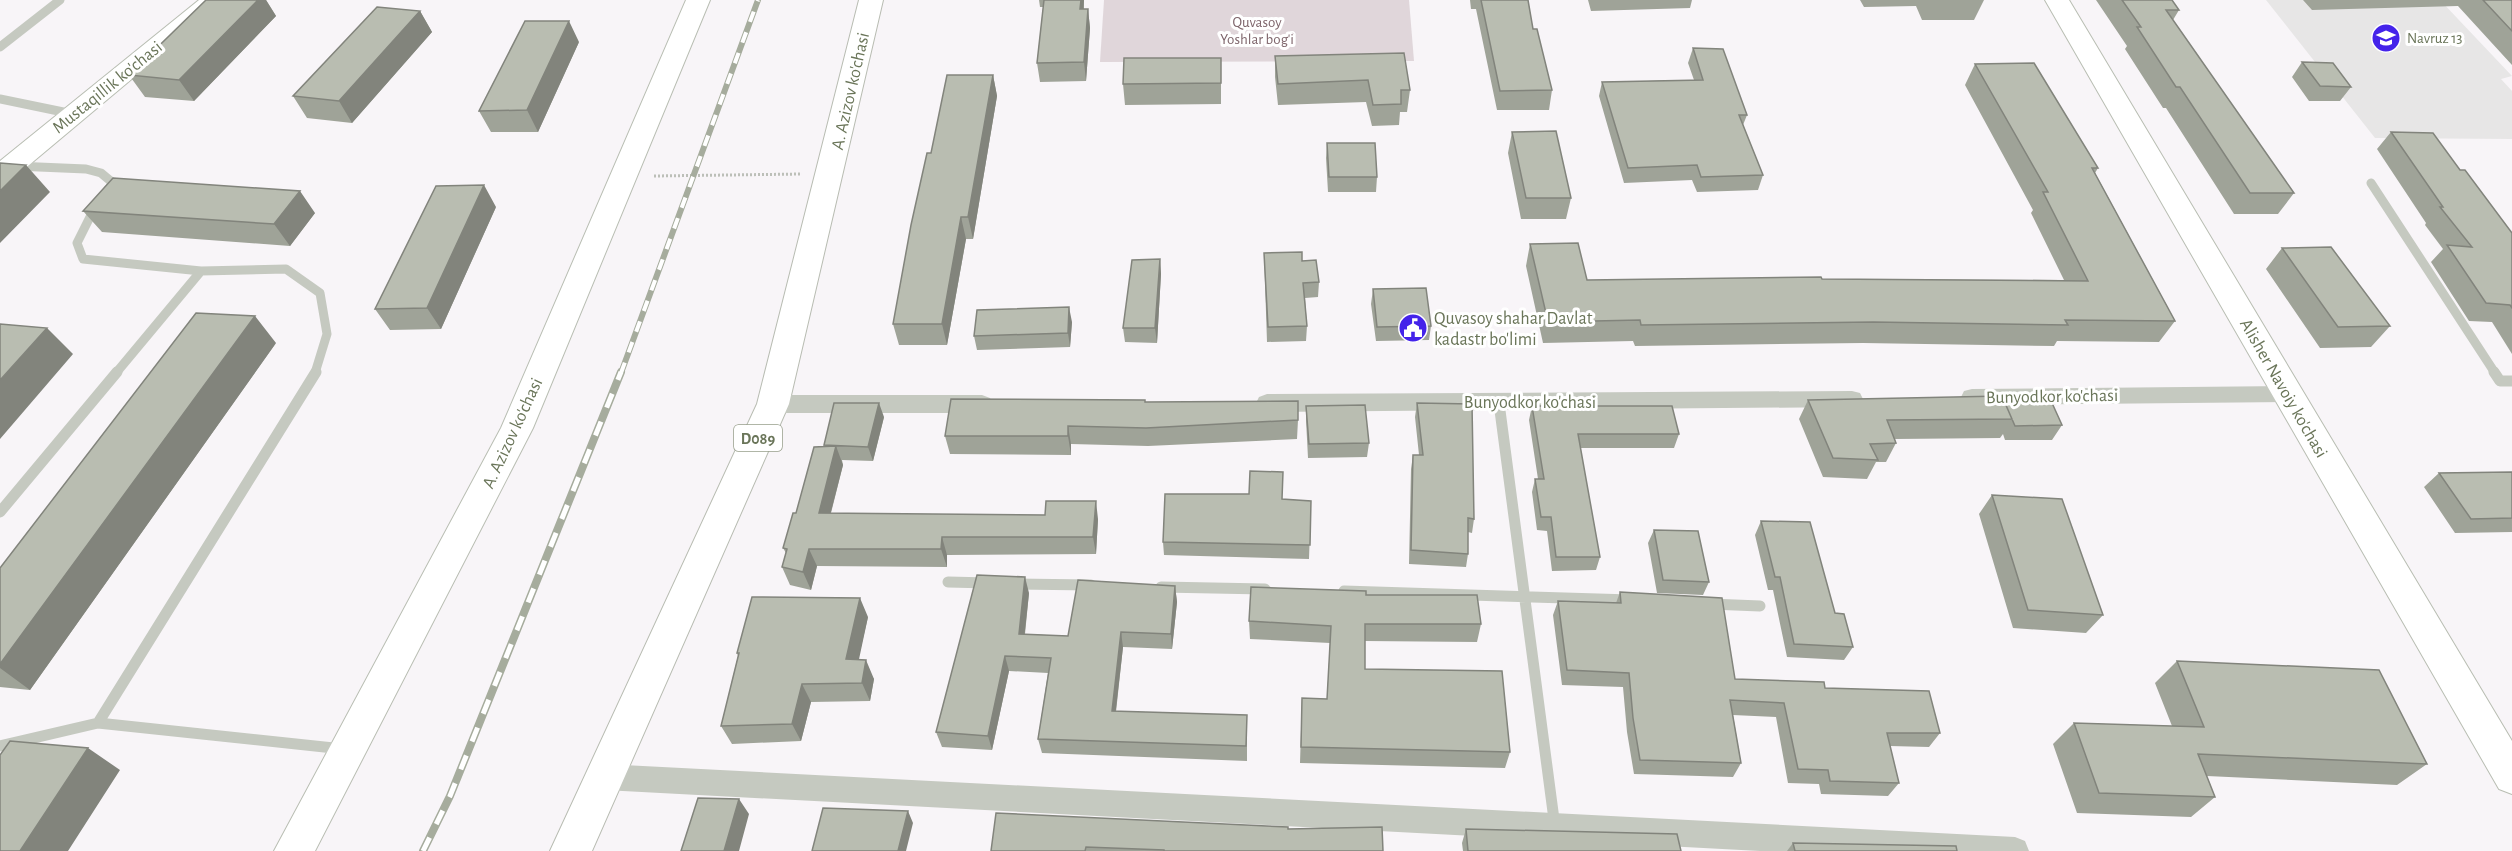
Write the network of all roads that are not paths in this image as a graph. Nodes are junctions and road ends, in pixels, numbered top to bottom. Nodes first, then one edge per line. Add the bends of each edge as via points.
1 (60, 0) edge
2 (214, 0) edge
3 (698, 0) edge
4 (871, 0) edge
5 (2057, 0) edge
6 (0, 47) edge
7 (0, 99) edge
8 (74, 114) junction
9 (5, 170) edge
10 (2371, 183) dead end
11 (201, 271) junction
12 (2512, 381) edge
13 (2288, 394) junction
14 (1953, 398) edge
15 (1869, 399) edge
16 (1249, 403) edge
17 (1499, 403) junction
18 (773, 404) junction
19 (999, 404) edge
20 (0, 512) edge
21 (948, 582) dead end
22 (1101, 586) edge
23 (1148, 587) edge
24 (1277, 589) edge
25 (1336, 591) edge
26 (1525, 595) junction
27 (1642, 600) edge
28 (1701, 603) edge
29 (1760, 606) dead end
30 (98, 723) junction
31 (0, 746) edge
32 (350, 749) junction
33 (2512, 776) edge
34 (604, 777) junction
35 (1555, 827) junction
36 (294, 851) edge
37 (571, 851) edge
38 (2015, 851) edge

1 - 6 lane
2 - 8 street, Mustaqillik ko'chasi
3 - 32 street, A. Azizov ko'chasi via 517,428
4 - 18 main road, A. Azizov ko'chasi / D089
5 - 13 street, Alisher Navoiy ko'chasi
7 - 8 lane
8 - 9 street, Mustaqillik ko'chasi
9 - 11 lane via 86,169 101,173 113,183 95,207 77,243 83,259
10 - 12 lane via 2500,381
11 - 20 lane
11 - 30 lane via 286,269 320,293 327,334 317,370
13 - 14 street, Bunyodkor ko'chasi
13 - 33 street, Alisher Navoiy ko'chasi
15 - 17 street, Bunyodkor ko'chasi
16 - 17 street, Bunyodkor ko'chasi
17 - 26 lane
18 - 19 street
18 - 34 main road, A. Azizov ko'chasi / D089
21 - 22 lane
23 - 24 lane
25 - 26 lane
26 - 27 lane
26 - 35 lane
28 - 29 lane
30 - 31 lane
30 - 32 lane
32 - 36 street, A. Azizov ko'chasi
34 - 35 street
34 - 37 main road, A. Azizov ko'chasi / D089
35 - 38 street

